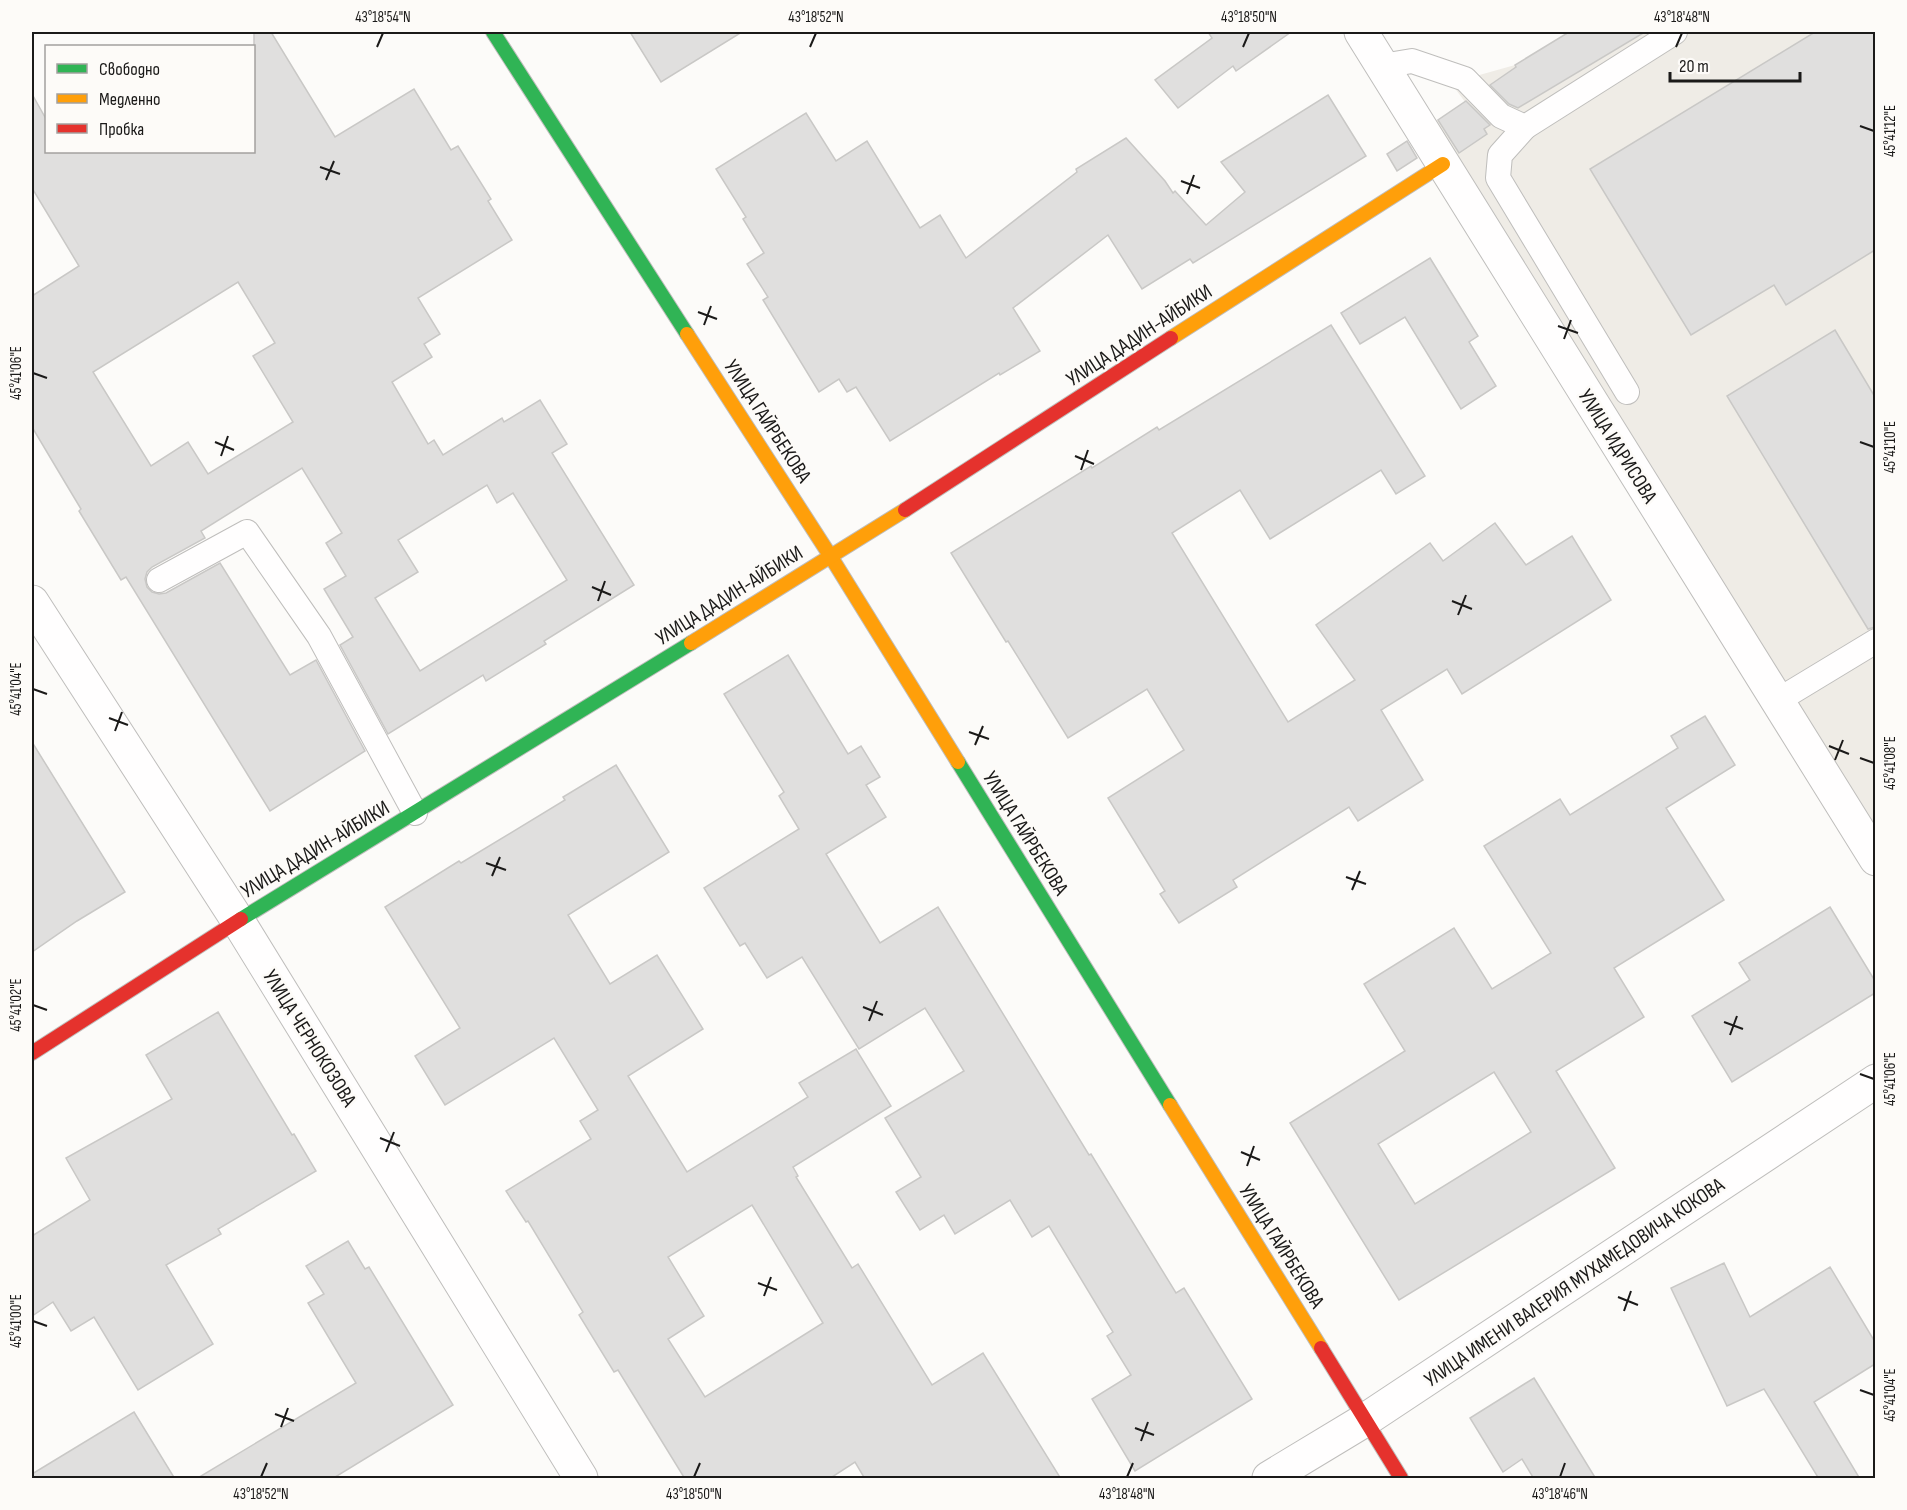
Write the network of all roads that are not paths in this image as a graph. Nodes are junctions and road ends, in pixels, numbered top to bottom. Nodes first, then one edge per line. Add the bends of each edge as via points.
1 (493, 32) edge
2 (1361, 32) edge
3 (1675, 32) edge
4 (1382, 66) junction
5 (1525, 127) junction
6 (1443, 164) junction
7 (1628, 392) dead end
8 (831, 557) junction
9 (159, 580) dead end
10 (32, 602) edge
11 (1875, 641) edge
12 (1777, 701) junction
13 (415, 813) junction
14 (1875, 859) edge
15 (238, 921) junction
16 (32, 1053) edge
17 (1875, 1082) edge
18 (1365, 1420) junction
19 (580, 1479) edge
20 (1269, 1479) edge
21 (1401, 1479) edge

1 - 8 main road, УЛИЦА ГАЙРБЕКОВА
2 - 4 street, УЛИЦА ИДРИСОВА
3 - 5 lane
4 - 5 lane via 1413,61 1465,79 1501,116
4 - 6 street, УЛИЦА ИДРИСОВА
5 - 7 lane via 1500,155 1498,178
6 - 8 main road, УЛИЦА ДАДИН-АЙБИКИ
6 - 12 street, УЛИЦА ИДРИСОВА
8 - 13 main road, УЛИЦА ДАДИН-АЙБИКИ
8 - 18 main road, УЛИЦА ГАЙРБЕКОВА
9 - 13 lane via 247,532 319,636
10 - 15 street, УЛИЦА ЧЕРНОКОЗОВА
11 - 12 lane
12 - 14 street, УЛИЦА ИДРИСОВА
13 - 15 main road, УЛИЦА ДАДИН-АЙБИКИ
15 - 16 main road, УЛИЦА ДАДИН-АЙБИКИ
15 - 19 street, УЛИЦА ЧЕРНОКОЗОВА
17 - 18 street, УЛИЦА ИМЕНИ ВАЛЕРИЯ МУХАМЕДОВИЧА КОКОВА
18 - 20 street, УЛИЦА ИМЕНИ ВАЛЕРИЯ МУХАМЕДОВИЧА КОКОВА
18 - 21 main road, УЛИЦА ГАЙРБЕКОВА

